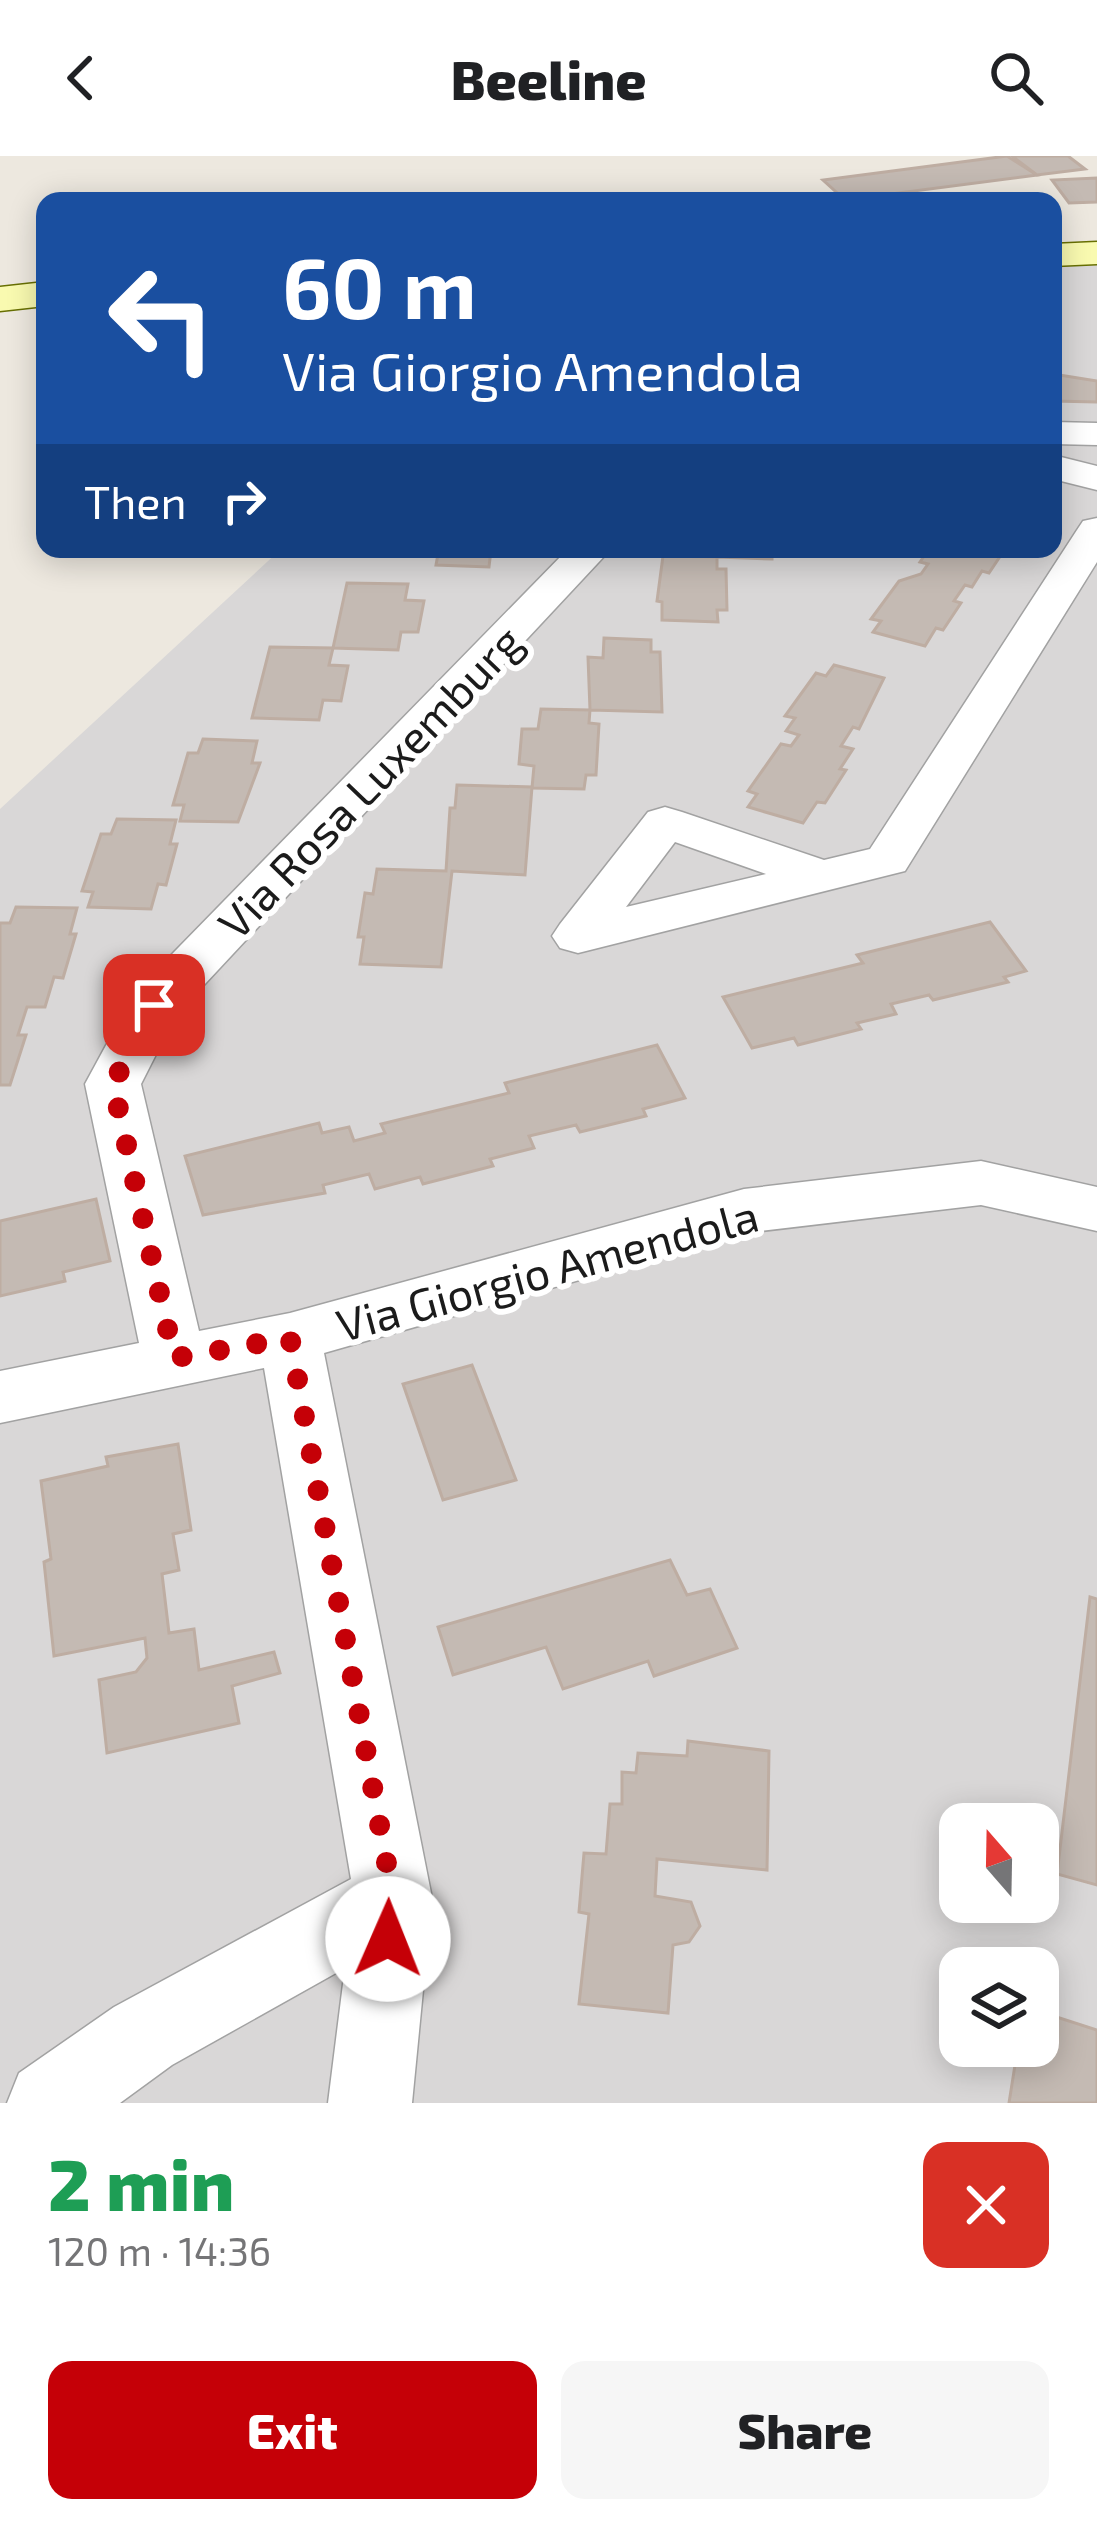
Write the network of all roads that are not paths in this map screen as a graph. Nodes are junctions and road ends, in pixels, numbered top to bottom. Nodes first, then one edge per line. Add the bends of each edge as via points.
1 (1097, 253) edge
2 (1062, 255) edge
3 (36, 295) edge
4 (0, 299) edge
5 (1062, 433) edge
6 (1097, 434) edge
7 (1062, 469) edge
8 (1097, 478) edge
9 (1097, 530) edge
10 (582, 558) edge
11 (822, 875) junction
12 (1097, 1209) edge
13 (290, 1338) junction
14 (174, 1358) junction
15 (0, 1396) edge
16 (393, 1898) junction
17 (49, 2103) edge
18 (370, 2103) edge

1 - 2 main road
3 - 4 main road
5 - 6 street
7 - 8 street
9 - 11 street via 887,860
10 - 14 street, Via Rosa Luxemburg via 154,1005 113,1084
11 - 11 street via 664,822 578,935
12 - 13 street, Via Giorgio Amendola via 981,1183 744,1211
13 - 14 street, Via Giorgio Amendola
13 - 16 street
14 - 15 street, Via Giorgio Amendola
16 - 17 street via 143,2036
16 - 18 street

